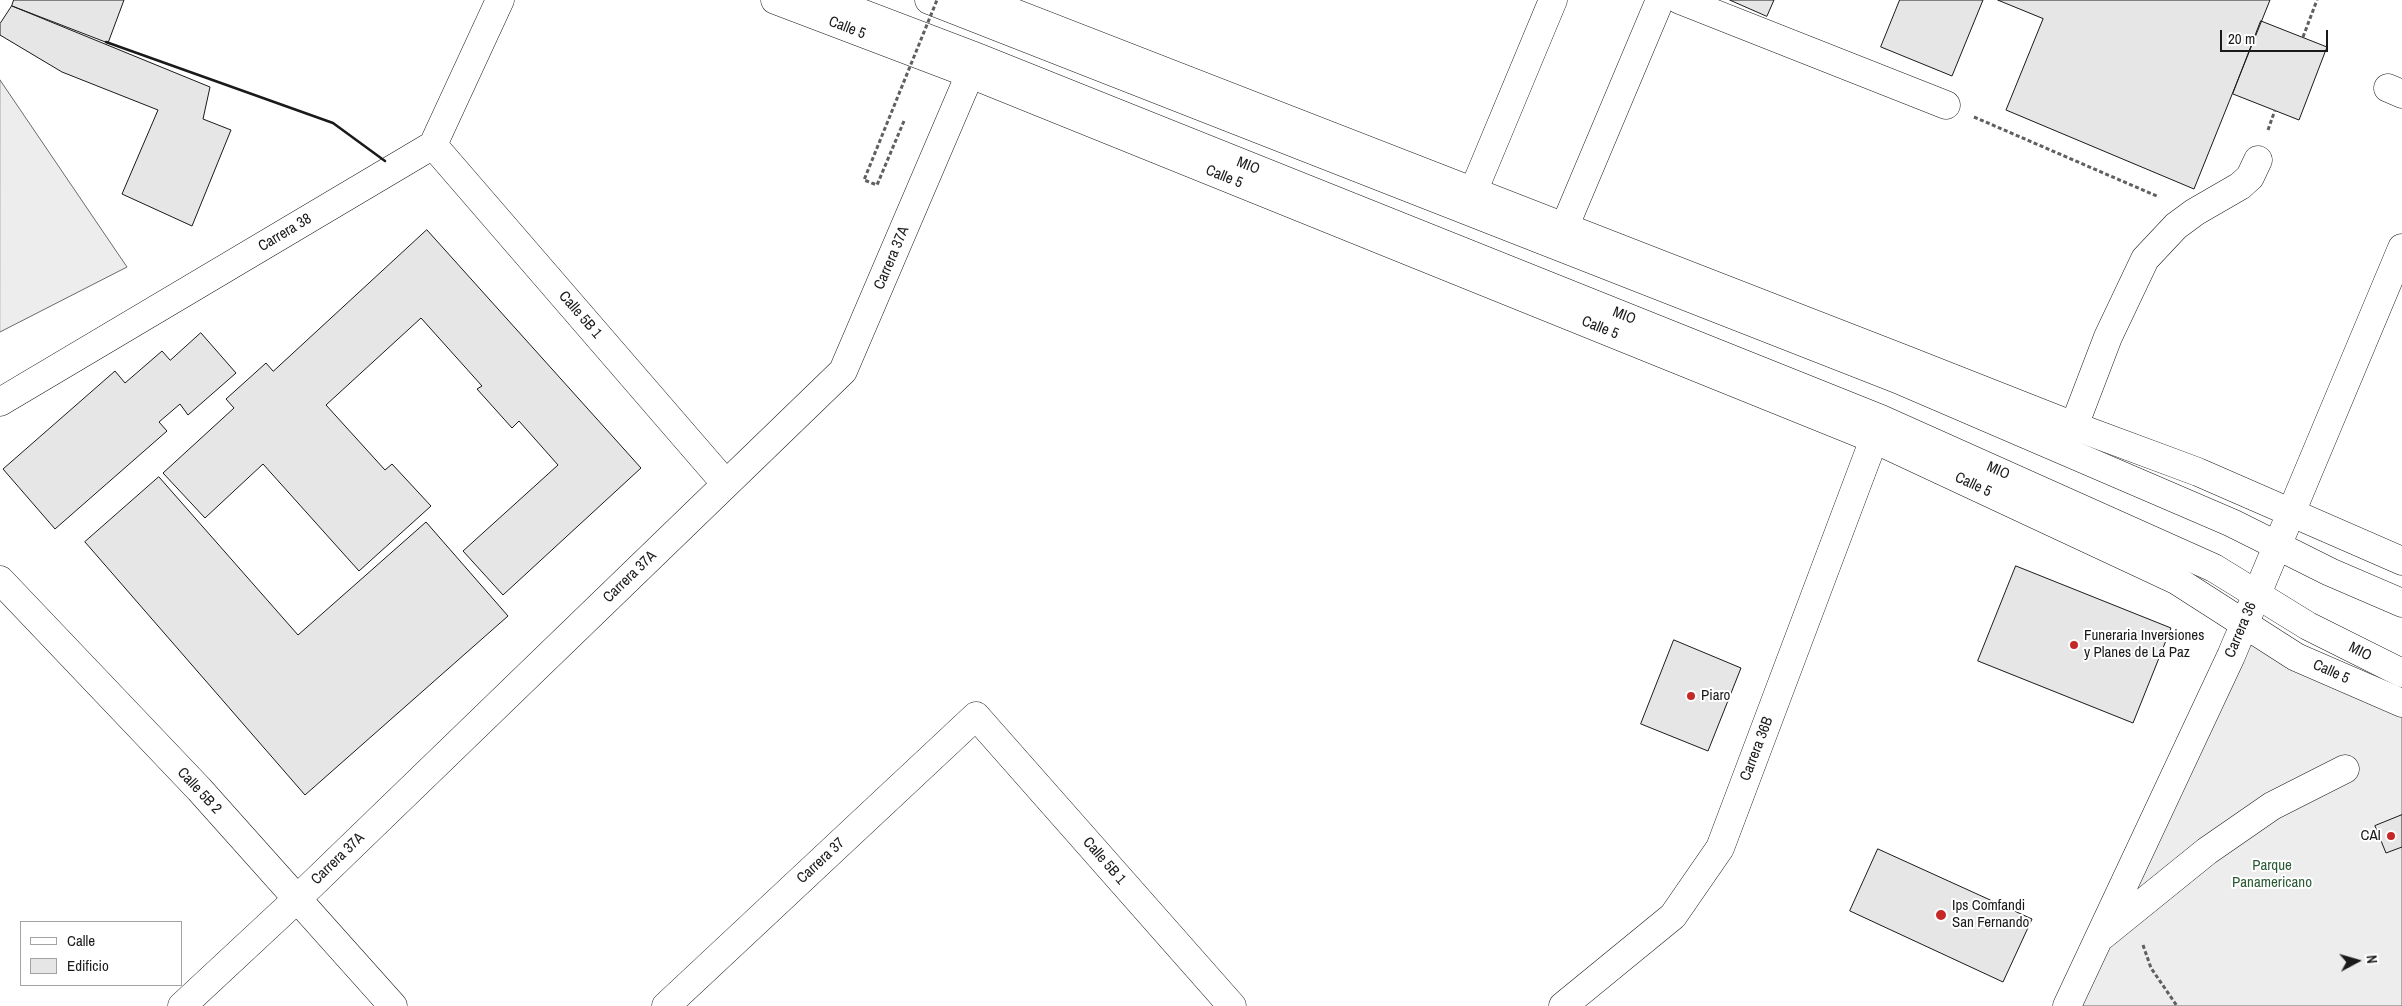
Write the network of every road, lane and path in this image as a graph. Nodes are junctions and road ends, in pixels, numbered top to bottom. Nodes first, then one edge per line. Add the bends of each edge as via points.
1 (500, 0) edge
2 (775, 0) edge
3 (827, 0) edge
4 (929, 0) edge
5 (937, 0) edge
6 (981, 0) edge
7 (1553, 0) edge
8 (1660, 0) edge
9 (1680, 0) edge
10 (2317, 0) edge
11 (2303, 37) dead end
12 (970, 74) junction
13 (1946, 105) joint
14 (904, 122) dead end
15 (433, 145) junction
16 (2258, 160) dead end
17 (1474, 192) junction
18 (2195, 212) junction
19 (1564, 228) junction
20 (2402, 248) edge
21 (0, 402) edge
22 (2074, 426) junction
23 (1874, 439) junction
24 (726, 484) junction
25 (2291, 513) junction
26 (2277, 545) junction
27 (2402, 561) edge
28 (0, 580) edge
29 (2257, 594) junction
30 (2402, 603) edge
31 (2245, 623) junction
32 (2402, 674) edge
33 (2402, 704) edge
34 (976, 716) joint
35 (2345, 769) dead end
36 (297, 899) junction
37 (2098, 940) junction
38 (2069, 1005) edge
39 (182, 1006) edge
40 (393, 1006) edge
41 (666, 1006) edge
42 (1232, 1006) edge
43 (1563, 1006) edge

1 - 15 street
2 - 12 street, Calle 5
3 - 29 street, MIO via 978,57 1881,418 2214,568
4 - 26 street via 1897,378 2232,522
5 - 14 path, bridge via 864,180 877,186
6 - 17 street
7 - 17 street
8 - 19 street
9 - 13 street
10 - 11 path
12 - 23 street, Calle 5
12 - 24 street, Carrera 37A via 843,371
13 - 18 path
15 - 21 street, Carrera 38
15 - 24 street, Calle 5B 1
16 - 18 street via 2250,177 2240,186
17 - 19 street
18 - 22 street via 2166,236 2146,259 2108,337
19 - 22 street
20 - 25 street, Carrera 36
22 - 25 street via 2198,472
23 - 31 street, Calle 5 via 2176,580
23 - 43 street, Carrera 36B via 1720,848 1673,916
24 - 36 street, Carrera 37A
25 - 26 street, Carrera 36
25 - 27 street
26 - 29 street, Carrera 36
26 - 30 street
28 - 36 street, Calle 5B 2 via 199,790
29 - 31 street, Carrera 36
29 - 32 street, MIO via 2308,626
31 - 33 street, Calle 5 via 2296,657
31 - 37 street, Carrera 36
34 - 41 street, Carrera 37
34 - 42 street, Calle 5B 1
35 - 37 street via 2272,806 2207,851
36 - 39 street, Carrera 37A
36 - 40 street, Calle 5B 2
37 - 38 street, Carrera 36

